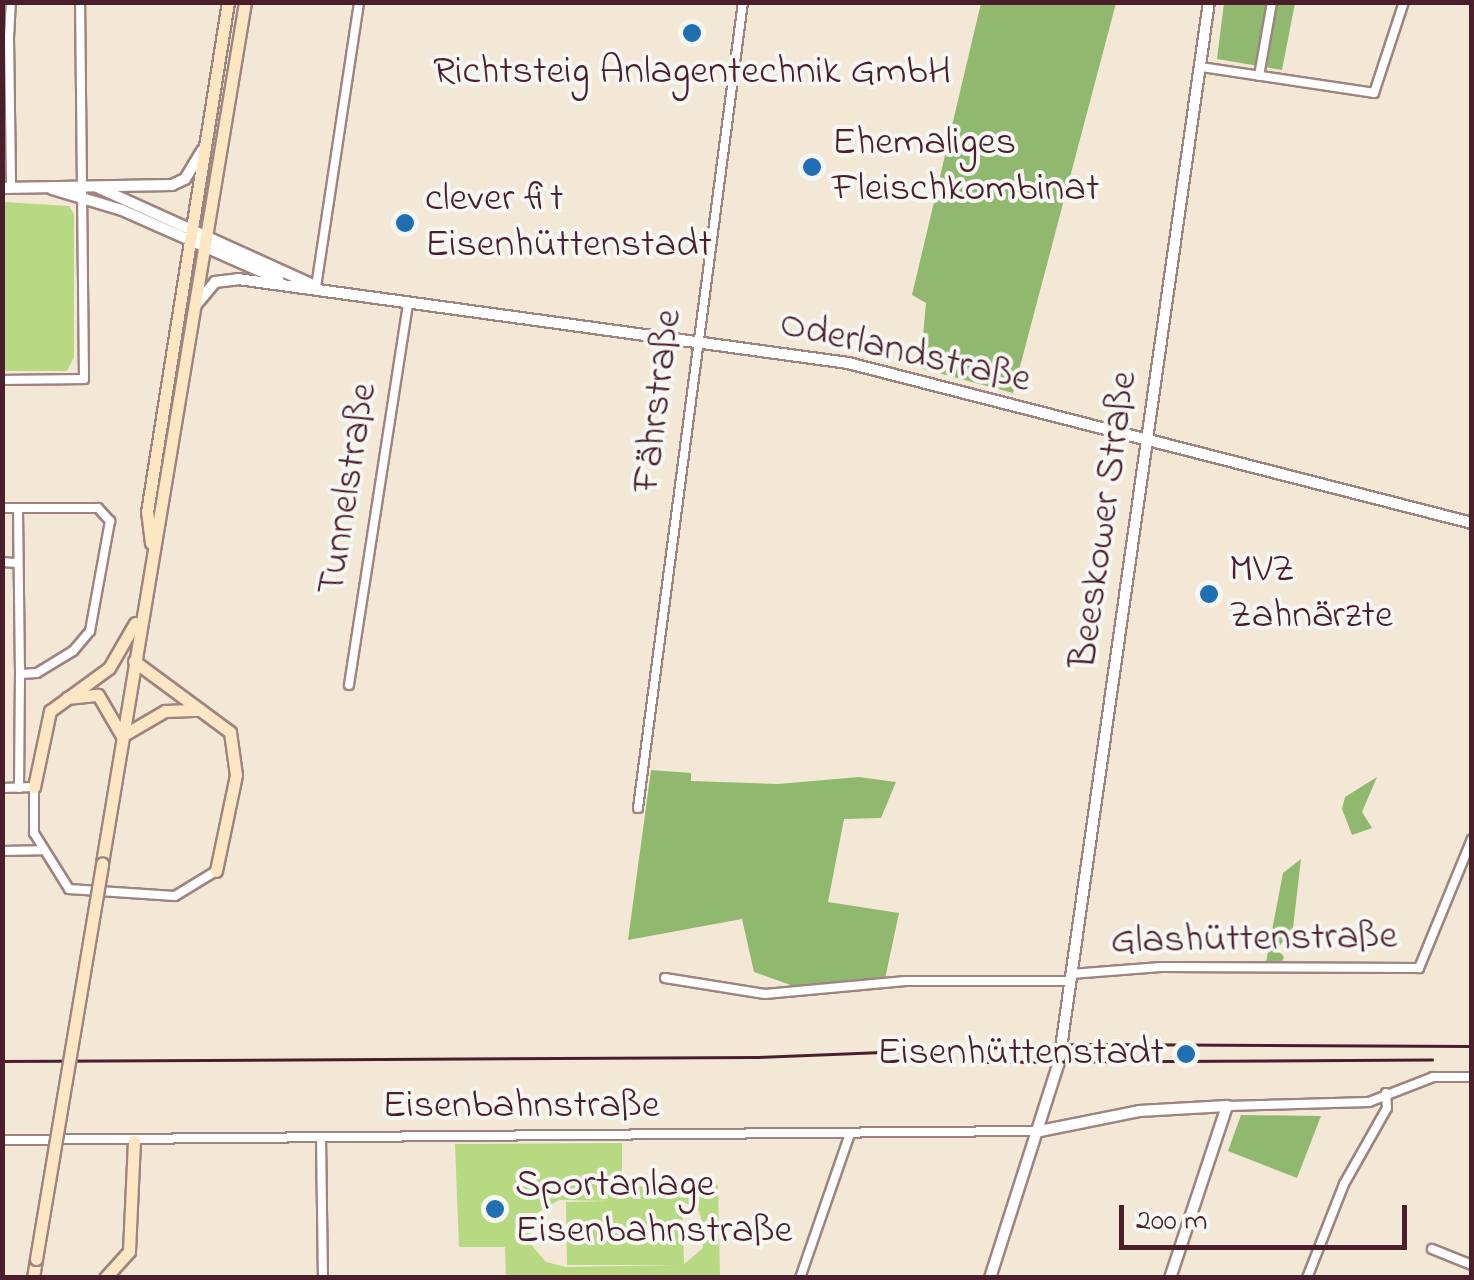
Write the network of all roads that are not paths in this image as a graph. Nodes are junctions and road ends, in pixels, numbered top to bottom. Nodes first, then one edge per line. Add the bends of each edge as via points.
1 (11, 2) edge
2 (80, 2) edge
3 (228, 2) edge
4 (245, 2) edge
5 (359, 2) edge
6 (743, 2) edge
7 (1209, 2) edge
8 (1272, 2) edge
9 (1404, 2) edge
10 (6, 38) edge
11 (1202, 67) junction
12 (1259, 76) junction
13 (202, 150) junction
14 (82, 186) junction
15 (97, 187) junction
16 (7, 188) edge
17 (52, 189) junction
18 (81, 199) junction
19 (190, 226) junction
20 (205, 235) junction
21 (188, 242) junction
22 (202, 249) junction
23 (288, 284) junction
24 (316, 286) junction
25 (408, 302) junction
26 (194, 306) junction
27 (696, 341) junction
28 (2, 380) edge
29 (1146, 443) junction
30 (2, 508) edge
31 (18, 508) junction
32 (1472, 523) edge
33 (152, 547) junction
34 (2, 562) edge
35 (18, 563) junction
36 (142, 611) junction
37 (134, 661) junction
38 (20, 674) junction
39 (349, 684) dead end
40 (58, 701) junction
41 (205, 711) junction
42 (122, 736) junction
43 (34, 787) junction
44 (2, 788) edge
45 (19, 788) junction
46 (638, 808) dead end
47 (1472, 839) edge
48 (41, 850) junction
49 (2, 851) edge
50 (216, 871) joint
51 (665, 978) dead end
52 (1070, 978) junction
53 (1472, 1077) edge
54 (1386, 1094) junction
55 (1226, 1106) junction
56 (1048, 1107) junction
57 (1068, 1127) junction
58 (1040, 1131) junction
59 (850, 1134) junction
60 (321, 1138) junction
61 (2, 1140) edge
62 (134, 1141) junction
63 (1432, 1250) dead end
64 (1472, 1265) edge
65 (33, 1278) edge
66 (105, 1278) edge
67 (323, 1278) edge
68 (800, 1278) edge
69 (990, 1278) edge
70 (1170, 1278) edge
71 (1308, 1278) edge

1 - 10 street
2 - 14 street
3 - 13 main road
4 - 20 main road
5 - 24 street
6 - 27 street, Fährstraße
7 - 11 street, Beeskower Straße
8 - 12 street
9 - 12 street via 1374,93
10 - 16 street
11 - 12 street
11 - 29 street, Beeskower Straße
13 - 15 street via 184,179 172,185
13 - 19 main road
14 - 15 street
14 - 17 street
14 - 18 street
15 - 19 street, Oderlandstraße
16 - 17 street
17 - 18 street, Oderlandstraße
18 - 21 street, Oderlandstraße via 122,210
18 - 28 street via 84,378
19 - 20 street, Oderlandstraße
19 - 21 main road
20 - 22 main road
20 - 24 street, Oderlandstraße
21 - 22 street, Oderlandstraße
21 - 33 main road via 148,512
22 - 23 street, Oderlandstraße
22 - 26 main road
23 - 24 street, Oderlandstraße
23 - 26 street, Oderlandstraße via 225,279
24 - 25 street, Oderlandstraße
25 - 27 street, Oderlandstraße
25 - 39 street, Tunnelstraße
26 - 33 main road
27 - 29 street, Oderlandstraße via 859,365
27 - 46 street, Fährstraße
29 - 32 street, Oderlandstraße
29 - 52 street, Beeskower Straße
30 - 31 street
31 - 35 street
31 - 38 street via 98,508 107,513 112,534 90,631 73,652 36,673
33 - 36 main road
34 - 35 street
35 - 38 street
36 - 37 main road
36 - 40 main road via 109,668
37 - 41 main road
37 - 42 main road
38 - 45 street
40 - 42 main road via 98,696
40 - 43 main road via 44,726
41 - 42 main road via 165,711
41 - 50 main road via 230,732 235,750 226,847
42 - 65 main road, bridge
43 - 45 street
43 - 48 street
44 - 45 street
47 - 52 street, Glashüttenstraße via 1418,968 1161,967
48 - 49 street
48 - 50 street via 70,889 88,894 175,896
51 - 52 street via 765,994 905,980
52 - 56 street, Beeskower Straße
53 - 54 street via 1433,1077
54 - 55 street via 1338,1105
54 - 71 street via 1387,1108 1344,1184
55 - 57 street via 1140,1111
55 - 70 street
56 - 57 street
56 - 58 street, Beeskower Straße
57 - 58 street
58 - 59 street, Eisenbahnstraße
58 - 69 street, Beeskower Straße
59 - 60 street, Eisenbahnstraße
59 - 68 street
60 - 62 street, Eisenbahnstraße
60 - 67 street
61 - 62 street, Eisenbahnstraße
62 - 66 main road via 129,1251
63 - 64 street

